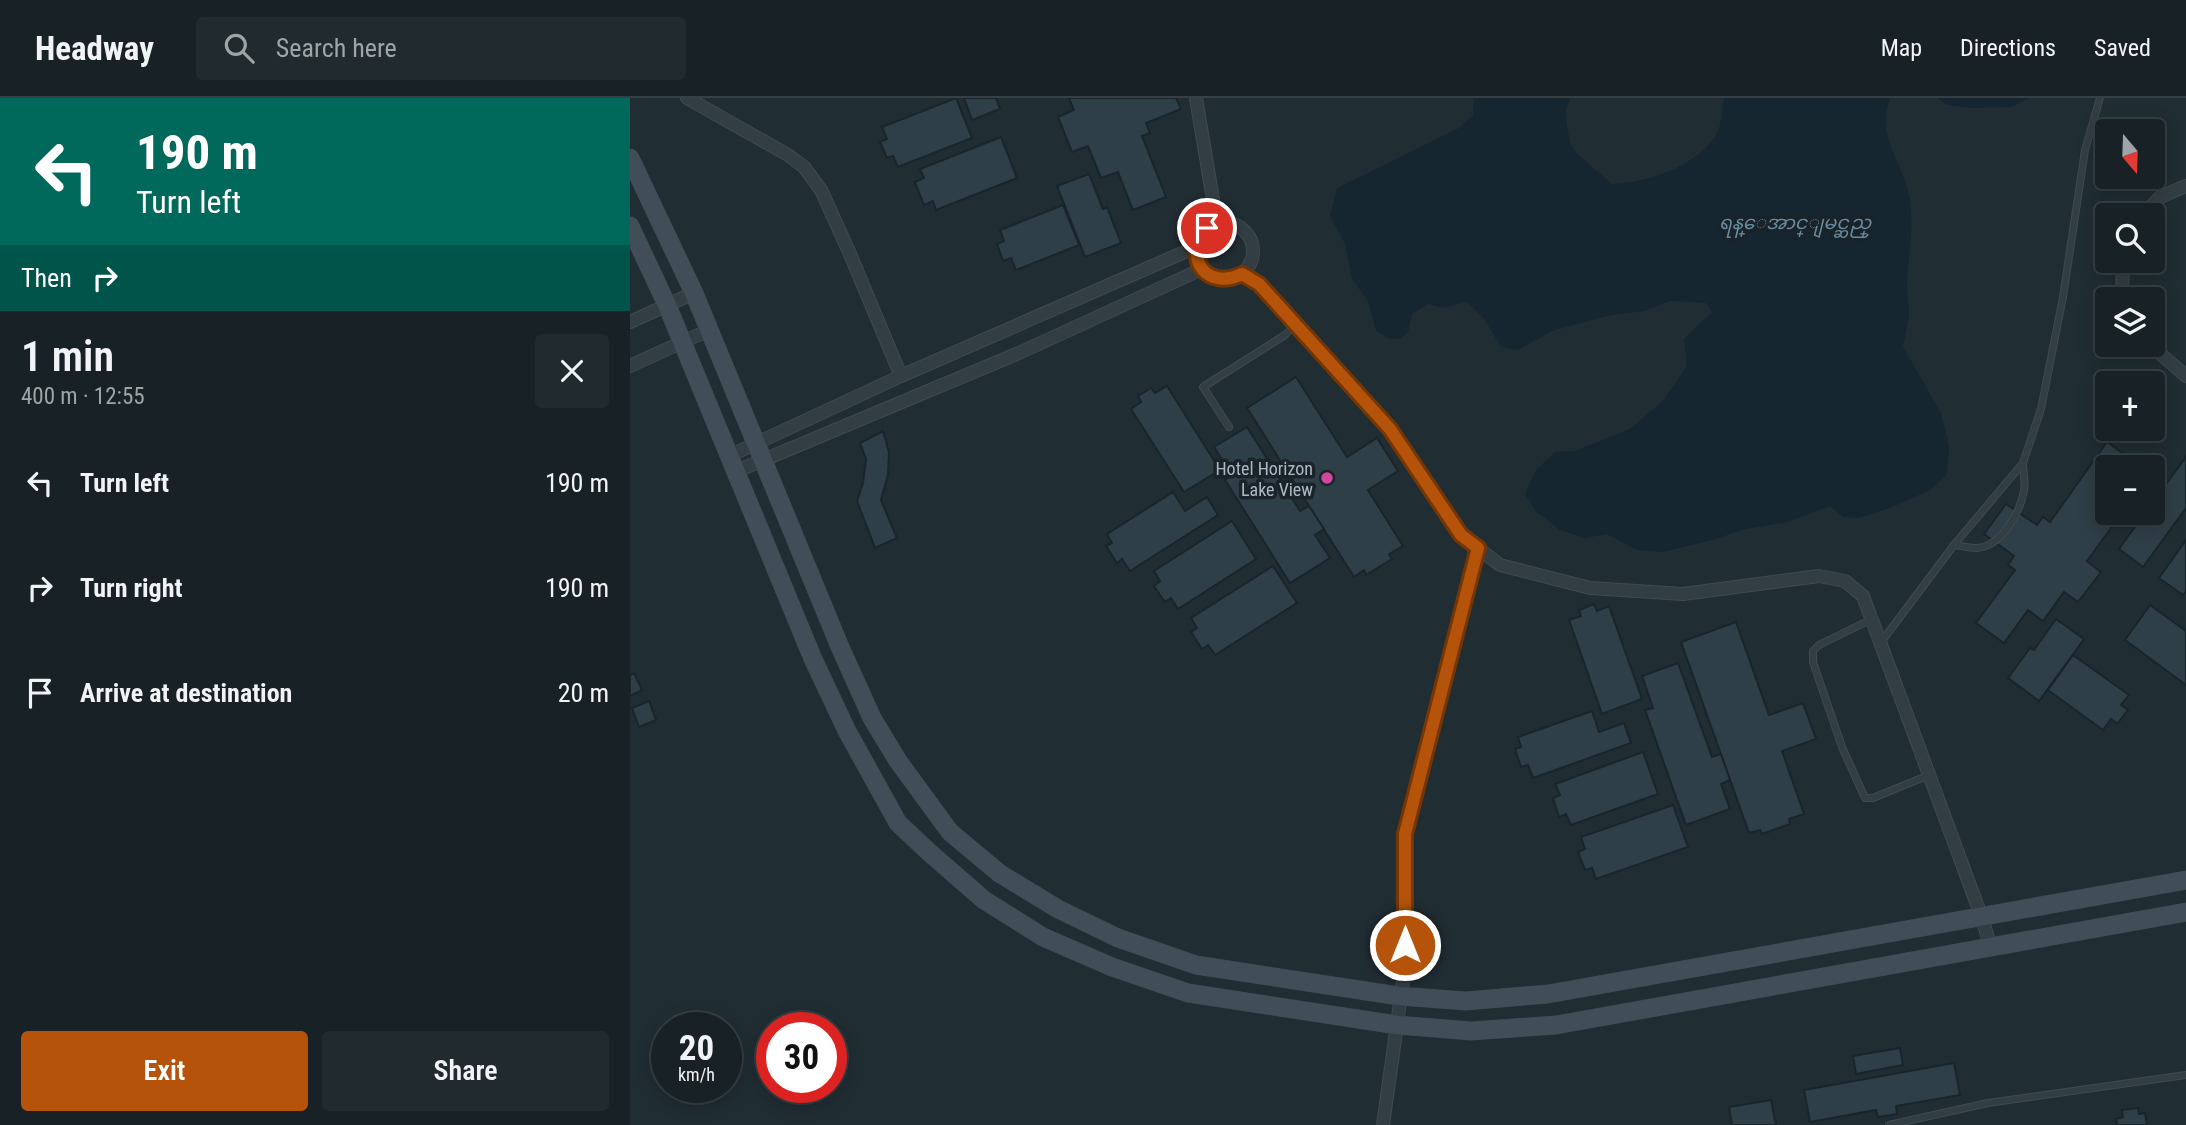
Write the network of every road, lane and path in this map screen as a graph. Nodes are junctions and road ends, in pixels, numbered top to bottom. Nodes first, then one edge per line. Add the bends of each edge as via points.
1 (687, 98) edge
2 (1196, 98) edge
3 (2100, 98) edge
4 (630, 158) edge
5 (2186, 186) edge
6 (2154, 203) edge
7 (1217, 223) junction
8 (630, 226) edge
9 (1196, 247) junction
10 (1202, 269) junction
11 (1242, 274) junction
12 (694, 293) junction
13 (667, 305) junction
14 (630, 322) edge
15 (1296, 324) junction
16 (709, 330) junction
17 (1010, 330) junction
18 (683, 343) junction
19 (1019, 353) junction
20 (2164, 357) edge
21 (630, 366) edge
22 (901, 376) junction
23 (2186, 376) edge
24 (1229, 427) dead end
25 (760, 452) junction
26 (2023, 463) junction
27 (733, 464) junction
28 (1954, 545) junction
29 (1478, 548) junction
30 (1872, 619) junction
31 (1880, 643) junction
32 (1929, 775) junction
33 (2186, 880) edge
34 (2186, 912) edge
35 (1982, 918) junction
36 (1990, 946) junction
37 (1402, 996) junction
38 (1397, 1025) junction
39 (2186, 1075) edge
40 (1383, 1125) edge
41 (1889, 1125) edge

1 - 22 street via 804,167 821,190
2 - 7 street
3 - 26 lane via 2085,150 2041,409
4 - 12 main road
5 - 6 street
7 - 9 street via 1207,228
7 - 11 street via 1239,226 1253,243 1254,255
8 - 13 main road
9 - 10 street
9 - 17 street
10 - 11 street via 1221,279
10 - 19 street
11 - 15 street via 1259,284
12 - 13 street
12 - 16 main road
13 - 14 street
13 - 18 main road
15 - 24 lane via 1203,387
15 - 29 street via 1390,429 1461,535
16 - 18 street
16 - 25 main road
17 - 19 street
17 - 22 street
18 - 21 street
18 - 27 main road
19 - 25 street
20 - 23 street
22 - 25 street
25 - 27 street
25 - 37 main road via 872,718 950,832 999,873 1118,938 1196,965
26 - 28 lane
26 - 28 lane via 2025,488 2008,527 1990,544 1978,548
27 - 38 main road via 813,659 898,823 984,900 1043,937 1188,993
28 - 31 lane
29 - 30 street via 1500,565 1590,588 1684,594 1819,576 1845,581 1863,596
29 - 37 street via 1405,834
30 - 31 street
30 - 32 lane via 1813,651 1842,747 1865,798 1873,799
31 - 32 street
32 - 35 street
33 - 35 main road
34 - 36 main road
35 - 36 street
35 - 37 main road via 1548,994 1466,1001
36 - 38 main road via 1556,1025 1471,1031
37 - 38 street
38 - 40 street
39 - 41 lane via 1988,1103

